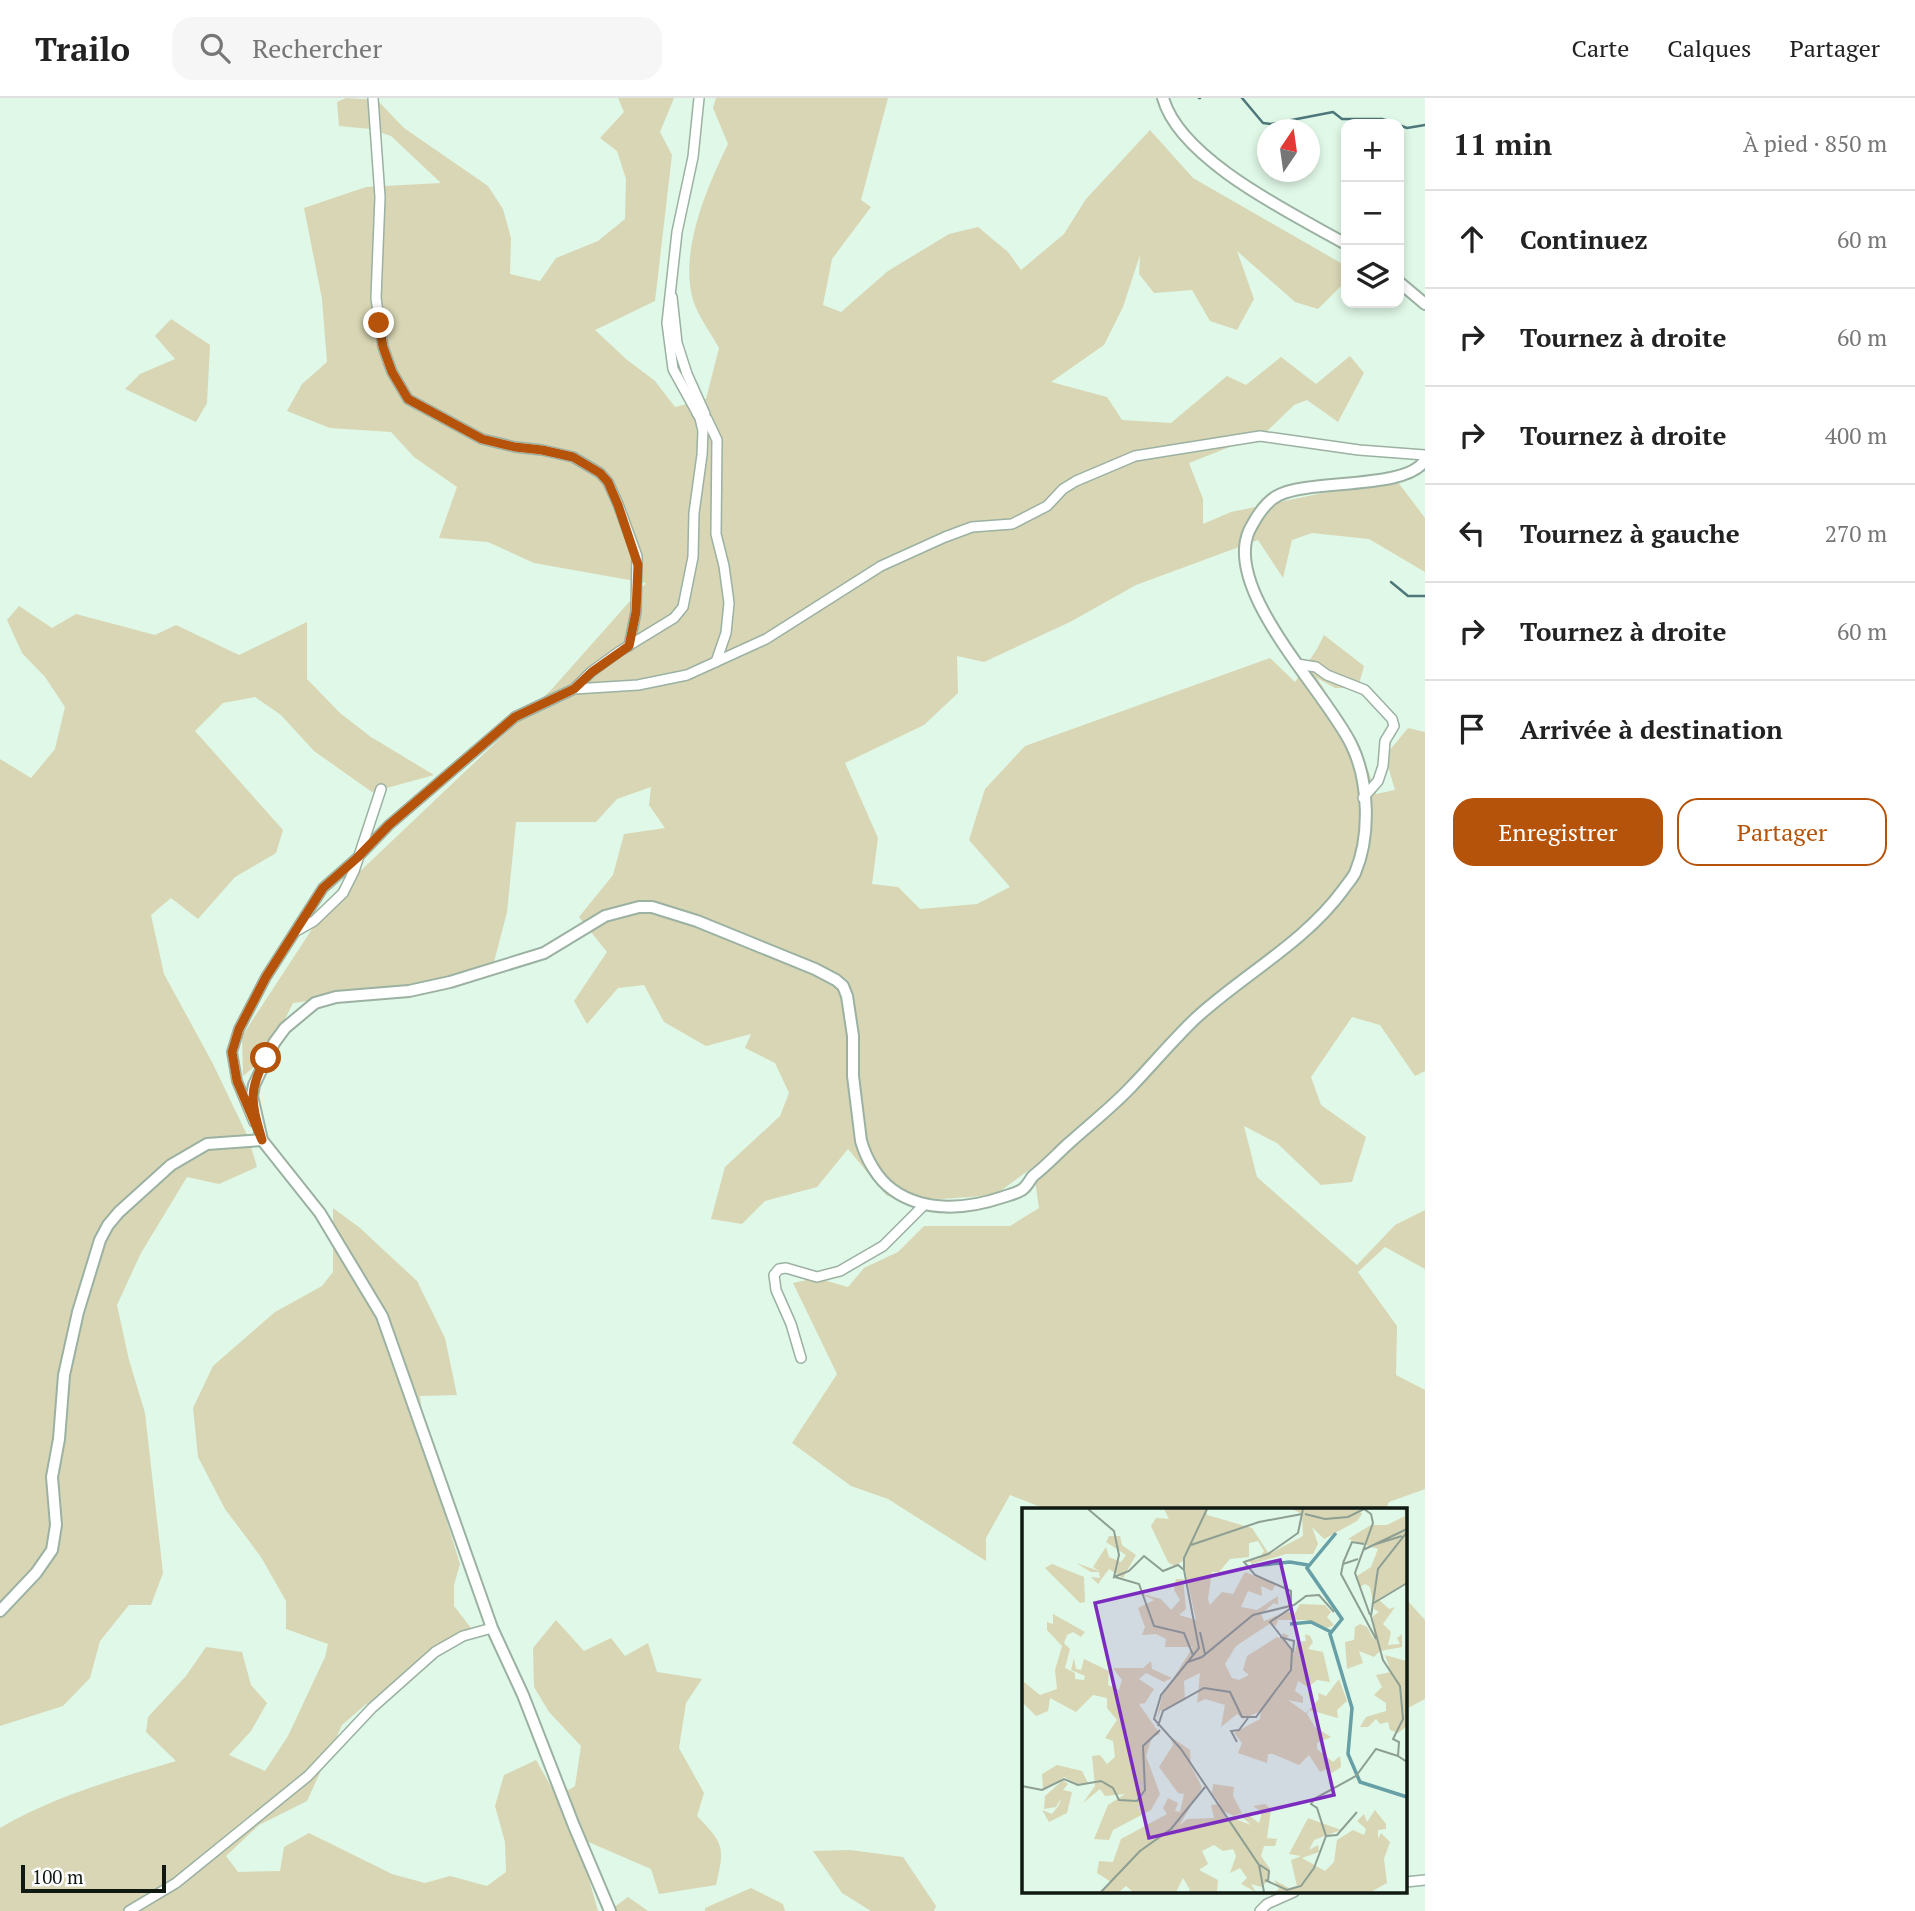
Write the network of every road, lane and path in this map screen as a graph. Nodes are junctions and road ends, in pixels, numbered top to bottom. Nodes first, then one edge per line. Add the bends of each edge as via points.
1 (373, 98) edge
2 (699, 98) edge
3 (1163, 98) edge
4 (1341, 241) edge
5 (1404, 286) edge
6 (671, 288) junction
7 (1425, 304) edge
8 (697, 412) junction
9 (707, 419) junction
10 (1425, 458) edge
11 (629, 646) junction
12 (716, 662) junction
13 (1297, 664) junction
14 (574, 689) junction
15 (381, 789) dead end
16 (1363, 798) junction
17 (357, 858) junction
18 (296, 930) junction
19 (262, 1140) junction
20 (925, 1204) junction
21 (801, 1358) dead end
22 (0, 1611) edge
23 (492, 1629) junction
24 (1290, 1894) edge
25 (129, 1911) edge
26 (610, 1911) edge
27 (1260, 1911) edge

1 - 11 street via 380,197 376,298 383,347 392,372 408,399 482,439 573,457 608,482 637,556 636,612
2 - 6 street
3 - 4 street via 1176,123 1216,166
5 - 7 street
6 - 8 street via 668,350 673,369
6 - 9 street via 677,343
8 - 9 street
8 - 11 street via 703,431 702,455 693,556 683,607 663,627
9 - 12 street via 718,440 716,534 728,594 726,633
10 - 12 street via 1260,436 1135,456 1076,481 1047,506 1012,524 972,527 881,566 766,639
10 - 13 street via 1421,467 1397,477 1279,495 1254,522 1244,553 1248,571 1256,596
11 - 14 street
12 - 14 street via 687,675 638,685
13 - 16 street via 1351,743
13 - 16 street via 1316,667 1365,690 1392,719 1378,781
14 - 17 street via 515,717
15 - 17 street
16 - 20 street via 1363,843 1354,875 1320,919 1197,1018 1022,1190 962,1207
17 - 18 street via 323,888
17 - 18 street via 343,893 314,921
18 - 19 street via 266,977 232,1052 237,1081
19 - 20 street via 252,1096 257,1074 285,1028 315,1003 450,982 544,953 605,916 652,907 697,921 844,986 864,1151 893,1191
19 - 22 street via 207,1144 171,1164 104,1232 64,1375 52,1477 56,1525 52,1550
19 - 23 street via 320,1213 382,1316
20 - 21 street via 883,1246 840,1271 817,1277 779,1269 776,1290
23 - 25 street via 463,1636 435,1652 372,1708 308,1776 176,1883
23 - 26 street
24 - 27 street

